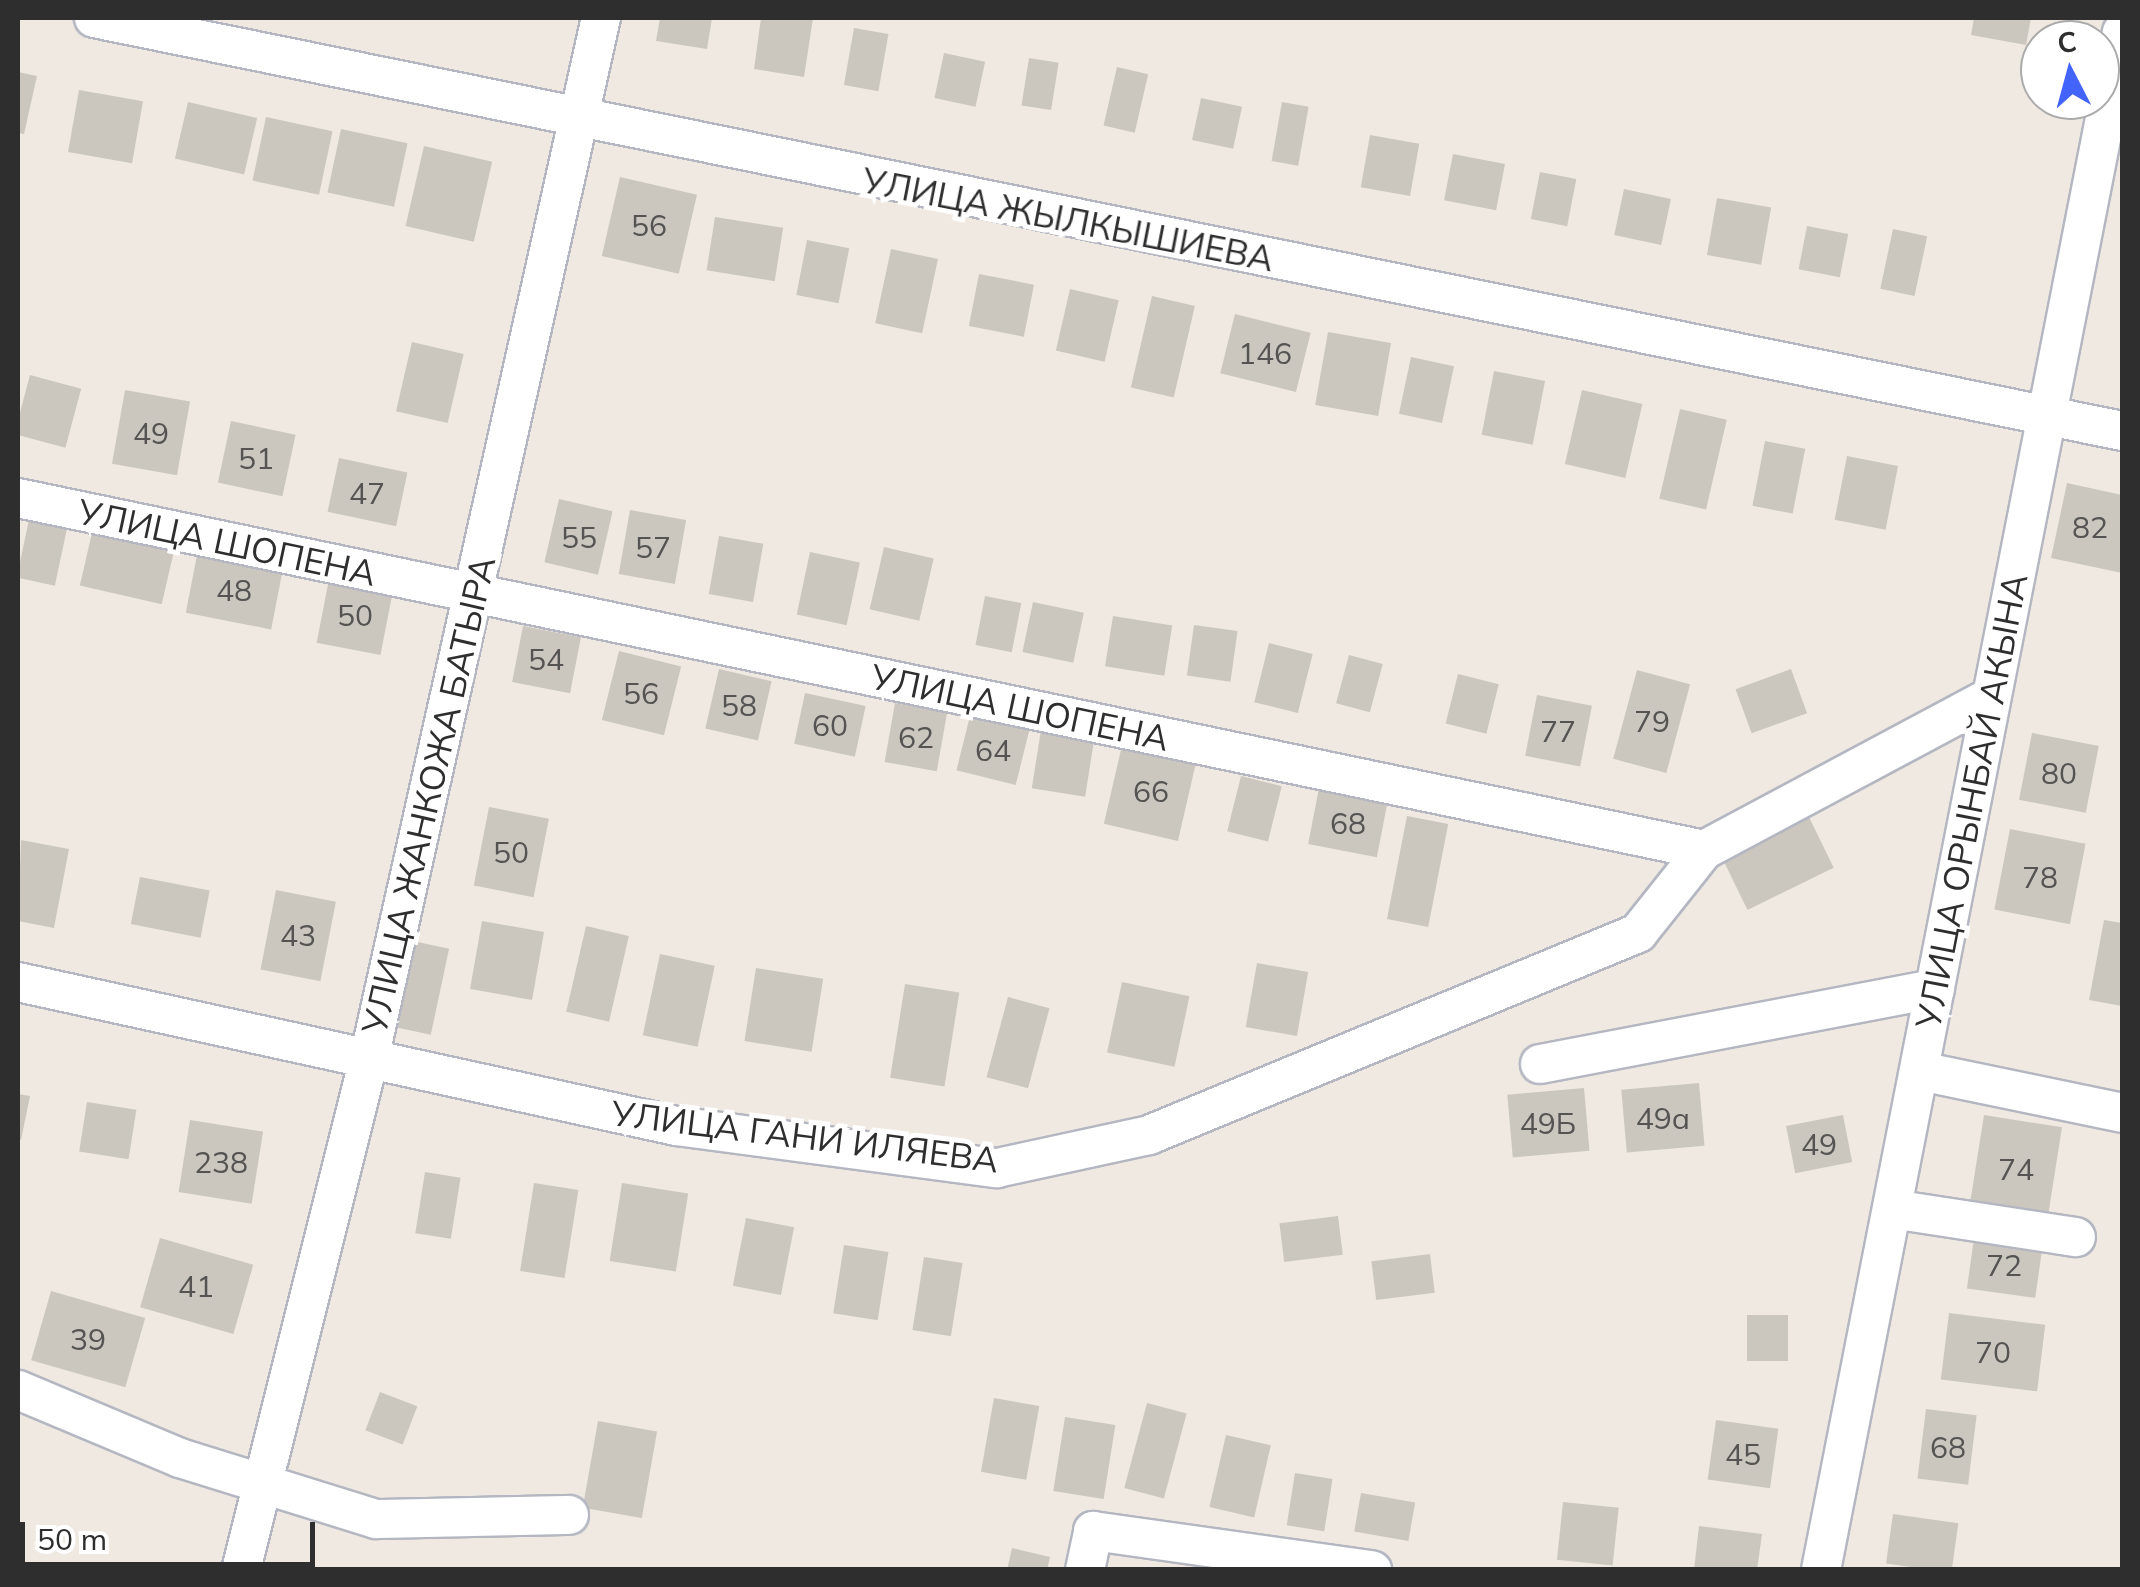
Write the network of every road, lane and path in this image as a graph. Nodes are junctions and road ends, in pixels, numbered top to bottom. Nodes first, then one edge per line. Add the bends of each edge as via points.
1 (94, 18) edge
2 (601, 18) edge
3 (2122, 32) edge
4 (578, 120) junction
5 (2043, 415) junction
6 (2122, 431) edge
7 (18, 498) edge
8 (474, 593) junction
9 (1991, 697) junction
10 (1704, 850) junction
11 (18, 982) edge
12 (1936, 989) junction
13 (369, 1059) junction
14 (1540, 1064) dead end
15 (1920, 1072) junction
16 (2122, 1113) edge
17 (1892, 1209) junction
18 (2076, 1237) dead end
19 (18, 1390) edge
20 (264, 1480) junction
21 (568, 1515) dead end
22 (241, 1570) edge
23 (1084, 1570) edge
24 (1372, 1570) edge
25 (1821, 1570) edge

1 - 4 street, УЛИЦА ЖЫЛКЫШИЕВА
2 - 4 street, УЛИЦА ЖАНКОЖА БАТЫРА
3 - 5 street, УЛИЦА ОРЫНБАЙ АКЫНА
4 - 5 street, УЛИЦА ЖЫЛКЫШИЕВА
4 - 8 street, УЛИЦА ЖАНКОЖА БАТЫРА
5 - 6 street, УЛИЦА ЖЫЛКЫШИЕВА
5 - 9 street, УЛИЦА ОРЫНБАЙ АКЫНА
7 - 8 street, УЛИЦА ШОПЕНА
8 - 10 street, УЛИЦА ШОПЕНА
8 - 13 street, УЛИЦА ЖАНКОЖА БАТЫРА
9 - 10 street
9 - 12 street, УЛИЦА ОРЫНБАЙ АКЫНА
10 - 13 street, УЛИЦА ГАНИ ИЛЯЕВА via 1638,933 1148,1135 996,1168 676,1126
11 - 13 street, УЛИЦА ГАНИ ИЛЯЕВА
12 - 14 street
12 - 15 street, УЛИЦА ОРЫНБАЙ АКЫНА
13 - 20 street, УЛИЦА ЖАНКОЖА БАТЫРА
15 - 16 street
15 - 17 street, УЛИЦА ОРЫНБАЙ АКЫНА
17 - 18 street
17 - 25 street, УЛИЦА ОРЫНБАЙ АКЫНА
19 - 20 street via 180,1458
20 - 21 street via 376,1519
20 - 22 street, УЛИЦА ЖАНКОЖА БАТЫРА
23 - 24 street via 1093,1531

